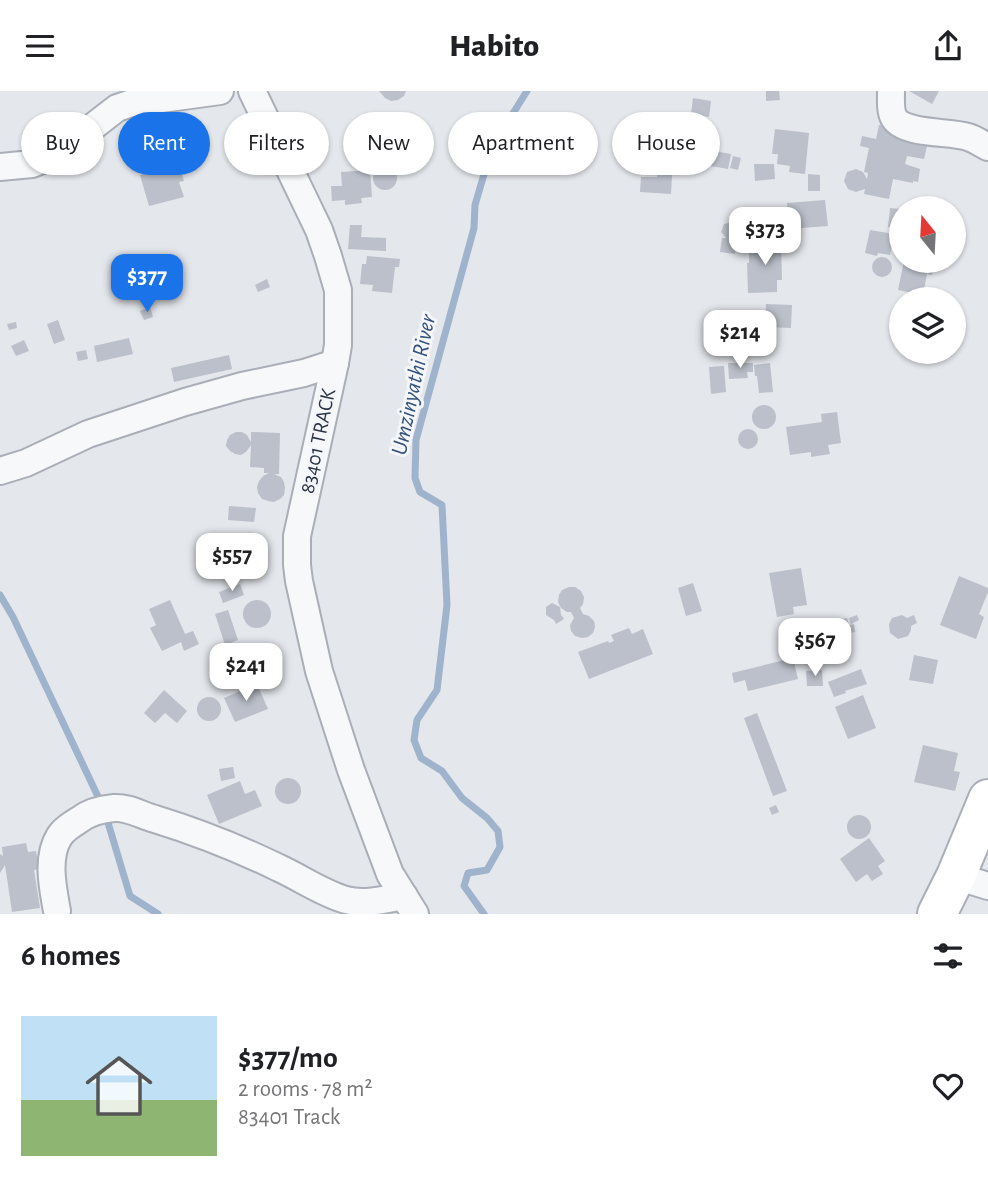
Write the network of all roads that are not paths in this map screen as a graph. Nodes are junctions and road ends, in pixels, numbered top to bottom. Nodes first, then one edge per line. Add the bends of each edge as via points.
1 (220, 91) edge
2 (252, 91) edge
3 (891, 91) edge
4 (988, 147) edge
5 (0, 167) edge
6 (335, 363) junction
7 (0, 471) edge
8 (988, 799) edge
9 (972, 881) edge
10 (410, 905) edge
11 (57, 911) dead end
12 (937, 914) edge

1 - 5 street via 117,108 59,153 32,164
2 - 6 street, 83401 TRACK via 328,256 338,290
3 - 4 street via 892,112 902,125 967,137
6 - 7 street via 88,433
6 - 10 street, 83401 TRACK via 297,536 299,581 318,671 351,771 390,874
8 - 9 street
9 - 12 street
10 - 11 street via 346,900 204,834 113,808 83,817 59,837 52,866

